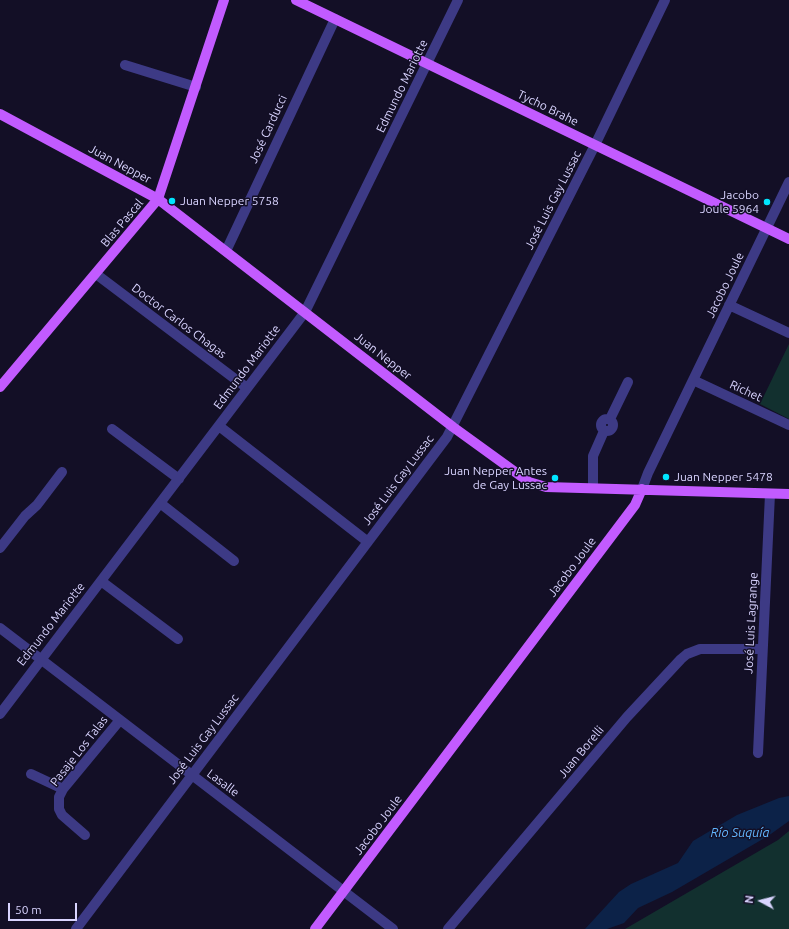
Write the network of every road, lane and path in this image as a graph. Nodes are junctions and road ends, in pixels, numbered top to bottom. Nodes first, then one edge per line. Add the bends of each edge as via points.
1 (224, 0) edge
2 (296, 0) edge
3 (458, 0) edge
4 (665, 0) edge
5 (335, 18) junction
6 (427, 64) junction
7 (125, 65) dead end
8 (196, 87) junction
9 (0, 114) edge
10 (595, 145) junction
11 (789, 182) edge
12 (158, 199) junction
13 (767, 228) junction
14 (789, 239) edge
15 (226, 251) junction
16 (96, 274) junction
17 (729, 305) junction
18 (305, 312) junction
19 (789, 333) edge
20 (693, 380) junction
21 (628, 382) dead end
22 (0, 387) edge
23 (247, 388) junction
24 (789, 425) edge
25 (219, 426) junction
26 (453, 427) junction
27 (112, 429) dead end
28 (62, 472) dead end
29 (179, 479) junction
30 (593, 488) junction
31 (642, 489) junction
32 (770, 494) junction
33 (789, 494) edge
34 (160, 503) junction
35 (368, 542) junction
36 (0, 548) edge
37 (234, 561) dead end
38 (101, 581) junction
39 (0, 628) edge
40 (178, 640) dead end
41 (762, 649) junction
42 (40, 658) junction
43 (0, 714) edge
44 (120, 720) junction
45 (758, 753) dead end
46 (31, 774) dead end
47 (192, 776) junction
48 (63, 789) junction
49 (85, 835) dead end
50 (344, 892) junction
51 (76, 929) edge
52 (314, 929) edge
53 (393, 929) edge
54 (448, 929) edge

1 - 8 main road, Blas Pascal
2 - 5 main road, Tycho Brahe
3 - 6 street, Edmundo Mariotte
4 - 10 street, José Luis Gay Lussac
5 - 6 main road, Tycho Brahe
5 - 15 street, José Carducci
6 - 10 main road, Tycho Brahe
6 - 18 street, Edmundo Mariotte
7 - 8 street
8 - 12 main road, Blas Pascal
9 - 12 main road, Juan Nepper
10 - 13 main road, Tycho Brahe
10 - 26 street, José Luis Gay Lussac
11 - 13 street, Jacobo Joule
12 - 15 main road, Juan Nepper
12 - 16 main road, Blas Pascal
13 - 14 main road, Tycho Brahe
13 - 17 street, Jacobo Joule
15 - 18 main road, Juan Nepper
16 - 22 main road, Blas Pascal
16 - 23 street, Doctor Carlos Chagas
17 - 19 street
17 - 20 street, Jacobo Joule
18 - 23 street, Edmundo Mariotte
18 - 26 main road, Juan Nepper
20 - 24 street, Richet
20 - 31 street, Jacobo Joule
21 - 30 street via 610,419 613,427 610,431 604,431 593,456
23 - 25 street, Edmundo Mariotte
25 - 29 street, Edmundo Mariotte
25 - 35 street
26 - 30 main road, Juan Nepper via 529,482 546,487
26 - 35 street, José Luis Gay Lussac
27 - 29 street
28 - 36 street
29 - 34 street, Edmundo Mariotte
30 - 31 main road, Juan Nepper
31 - 32 main road, Juan Nepper
31 - 50 main road, Jacobo Joule via 635,505
32 - 33 main road, Juan Nepper
32 - 41 street, José Luis Lagrange
34 - 37 street
34 - 38 street, Edmundo Mariotte
35 - 47 street, José Luis Gay Lussac
38 - 40 street
38 - 42 street, Edmundo Mariotte
39 - 42 street, Lasalle
41 - 45 street, José Luis Lagrange
41 - 54 street, Juan Borelli via 700,649 681,659 627,717
42 - 43 street, Edmundo Mariotte
42 - 44 street, Lasalle
44 - 47 street, Lasalle
44 - 48 street, Pasaje Los Talas
46 - 48 street
47 - 50 street, Lasalle
47 - 51 street, José Luis Gay Lussac
48 - 49 street, Pasaje Los Talas via 59,797 59,809 62,815
50 - 52 main road, Jacobo Joule
50 - 53 street, Lasalle

